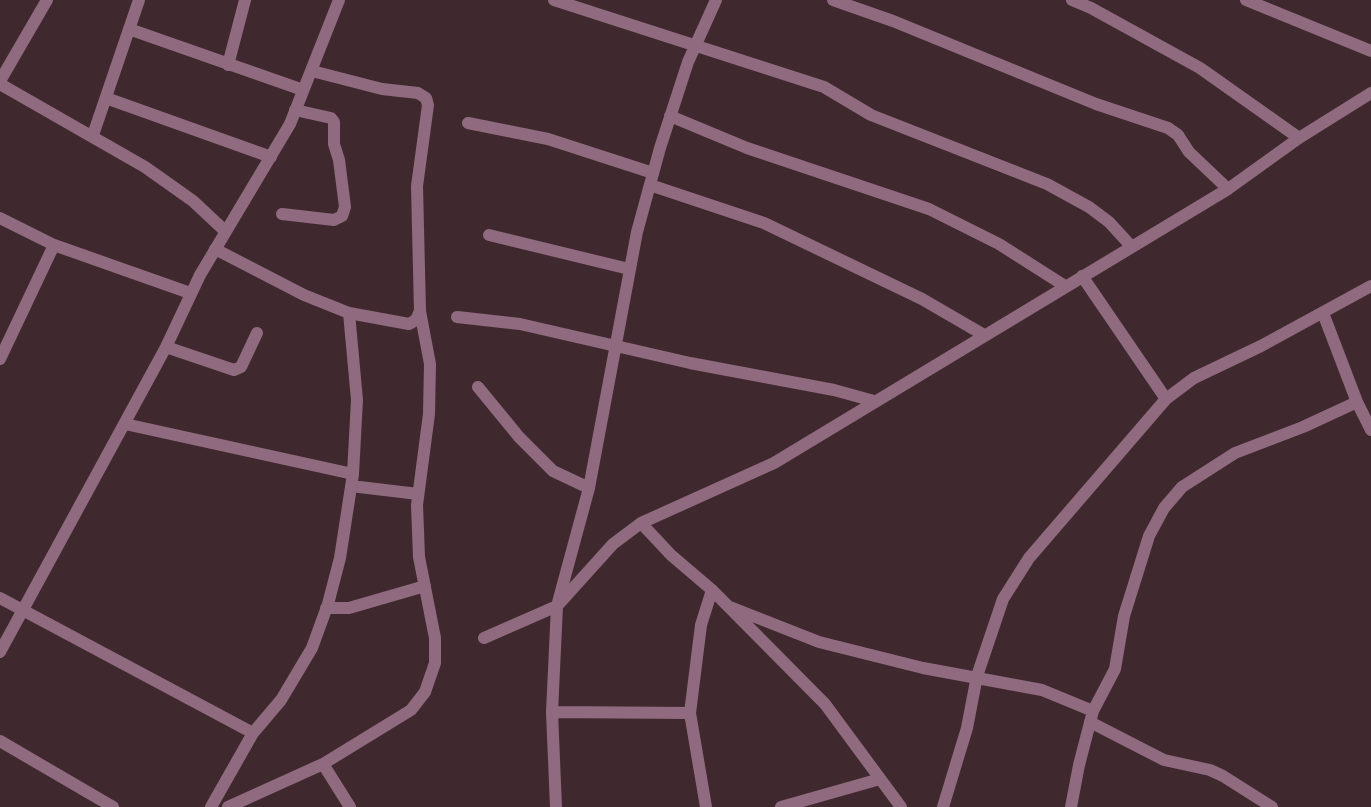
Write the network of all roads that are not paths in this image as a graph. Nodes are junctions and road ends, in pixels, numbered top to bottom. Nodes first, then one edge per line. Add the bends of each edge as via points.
1 (47, 0) edge
2 (139, 0) edge
3 (244, 0) edge
4 (339, 0) edge
5 (554, 0) edge
6 (716, 0) edge
7 (834, 0) edge
8 (1072, 0) edge
9 (1246, 0) edge
10 (129, 29) junction
11 (694, 46) junction
12 (1371, 51) edge
13 (228, 65) junction
14 (312, 71) junction
15 (0, 83) edge
16 (303, 90) junction
17 (1371, 93) edge
18 (106, 98) junction
19 (295, 111) junction
20 (670, 116) junction
21 (468, 123) dead end
22 (93, 135) junction
23 (1299, 138) junction
24 (271, 157) junction
25 (651, 179) junction
26 (1228, 189) junction
27 (282, 214) dead end
28 (0, 218) edge
29 (225, 231) junction
30 (489, 235) dead end
31 (54, 245) junction
32 (1131, 246) junction
33 (215, 249) junction
34 (629, 269) junction
35 (1082, 276) junction
36 (1065, 286) junction
37 (1371, 286) edge
38 (190, 293) junction
39 (420, 311) junction
40 (349, 313) junction
41 (1323, 313) junction
42 (457, 317) dead end
43 (257, 333) dead end
44 (984, 335) junction
45 (616, 345) junction
46 (166, 347) junction
47 (0, 359) edge
48 (478, 387) dead end
49 (1166, 399) junction
50 (874, 401) junction
51 (1357, 402) junction
52 (125, 424) junction
53 (1371, 430) edge
54 (352, 480) junction
55 (589, 489) junction
56 (418, 494) junction
57 (641, 522) junction
58 (425, 586) junction
59 (712, 590) junction
60 (0, 598) edge
61 (557, 606) junction
62 (726, 606) junction
63 (326, 608) junction
64 (21, 610) junction
65 (484, 638) dead end
66 (0, 652) edge
67 (977, 676) junction
68 (552, 712) junction
69 (690, 713) junction
70 (1092, 716) junction
71 (253, 733) junction
72 (0, 741) edge
73 (323, 764) junction
74 (880, 779) junction
75 (113, 807) edge
76 (211, 807) edge
77 (228, 807) edge
78 (350, 807) edge
79 (556, 807) edge
80 (706, 807) edge
81 (781, 807) edge
82 (901, 807) edge
83 (943, 807) edge
84 (1071, 807) edge
85 (1272, 807) edge

1 - 15 street
2 - 10 street
3 - 13 street
4 - 14 street
5 - 11 street
6 - 11 street
7 - 26 street via 1096,104 1168,128
8 - 23 street via 1200,68
9 - 12 street
10 - 13 street
10 - 18 street
11 - 20 street
11 - 32 street via 824,87 871,114 1047,184 1089,207
13 - 16 street
14 - 16 street
14 - 39 street via 382,89 418,93 426,99 417,186
15 - 22 street
16 - 19 street
17 - 23 street
18 - 22 street
18 - 24 street
19 - 24 street
19 - 27 street via 331,118 334,122 345,207 342,216 334,220
20 - 25 street
20 - 36 street via 747,148 929,209 999,244
21 - 25 street via 548,139
22 - 29 street via 193,201
23 - 26 street
24 - 29 street
25 - 34 street
25 - 44 street via 765,223 922,299
26 - 32 street
28 - 31 street
29 - 33 street
30 - 34 street
31 - 38 street
31 - 47 street
32 - 35 street
33 - 38 street
33 - 40 street via 304,295
34 - 45 street
35 - 36 street
35 - 49 street
36 - 44 street
37 - 41 street
38 - 46 street
39 - 40 street via 409,324
39 - 56 street via 430,364 429,414
40 - 54 street via 357,400
41 - 49 street via 1194,378
41 - 51 street
42 - 45 street via 496,319
43 - 46 street via 241,367 234,370
44 - 50 street
45 - 50 street
45 - 55 street
46 - 52 street
48 - 55 street via 552,471
49 - 67 street via 1029,558 1003,599
50 - 57 street via 774,463
51 - 53 street
51 - 70 street via 1235,453 1182,487 1164,508 1149,536 1124,616 1115,669
52 - 54 street
52 - 64 street
54 - 56 street
54 - 63 street via 340,558
55 - 61 street
56 - 58 street via 419,557
57 - 59 street via 671,555
57 - 61 street via 613,544
58 - 63 street via 349,608
58 - 73 street via 435,638 435,663 425,692 411,710
59 - 62 street
59 - 69 street via 701,625
60 - 64 street
61 - 65 street
61 - 68 street
62 - 67 street via 819,642 923,668
62 - 74 street via 825,704
63 - 71 street via 312,648 281,700
64 - 66 street
64 - 71 street
67 - 70 street via 1042,690
67 - 83 street via 967,728
68 - 69 street
68 - 79 street
69 - 80 street
70 - 84 street
70 - 85 street via 1164,760 1210,770
71 - 76 street
72 - 75 street
73 - 77 street
73 - 78 street
74 - 81 street
74 - 82 street

